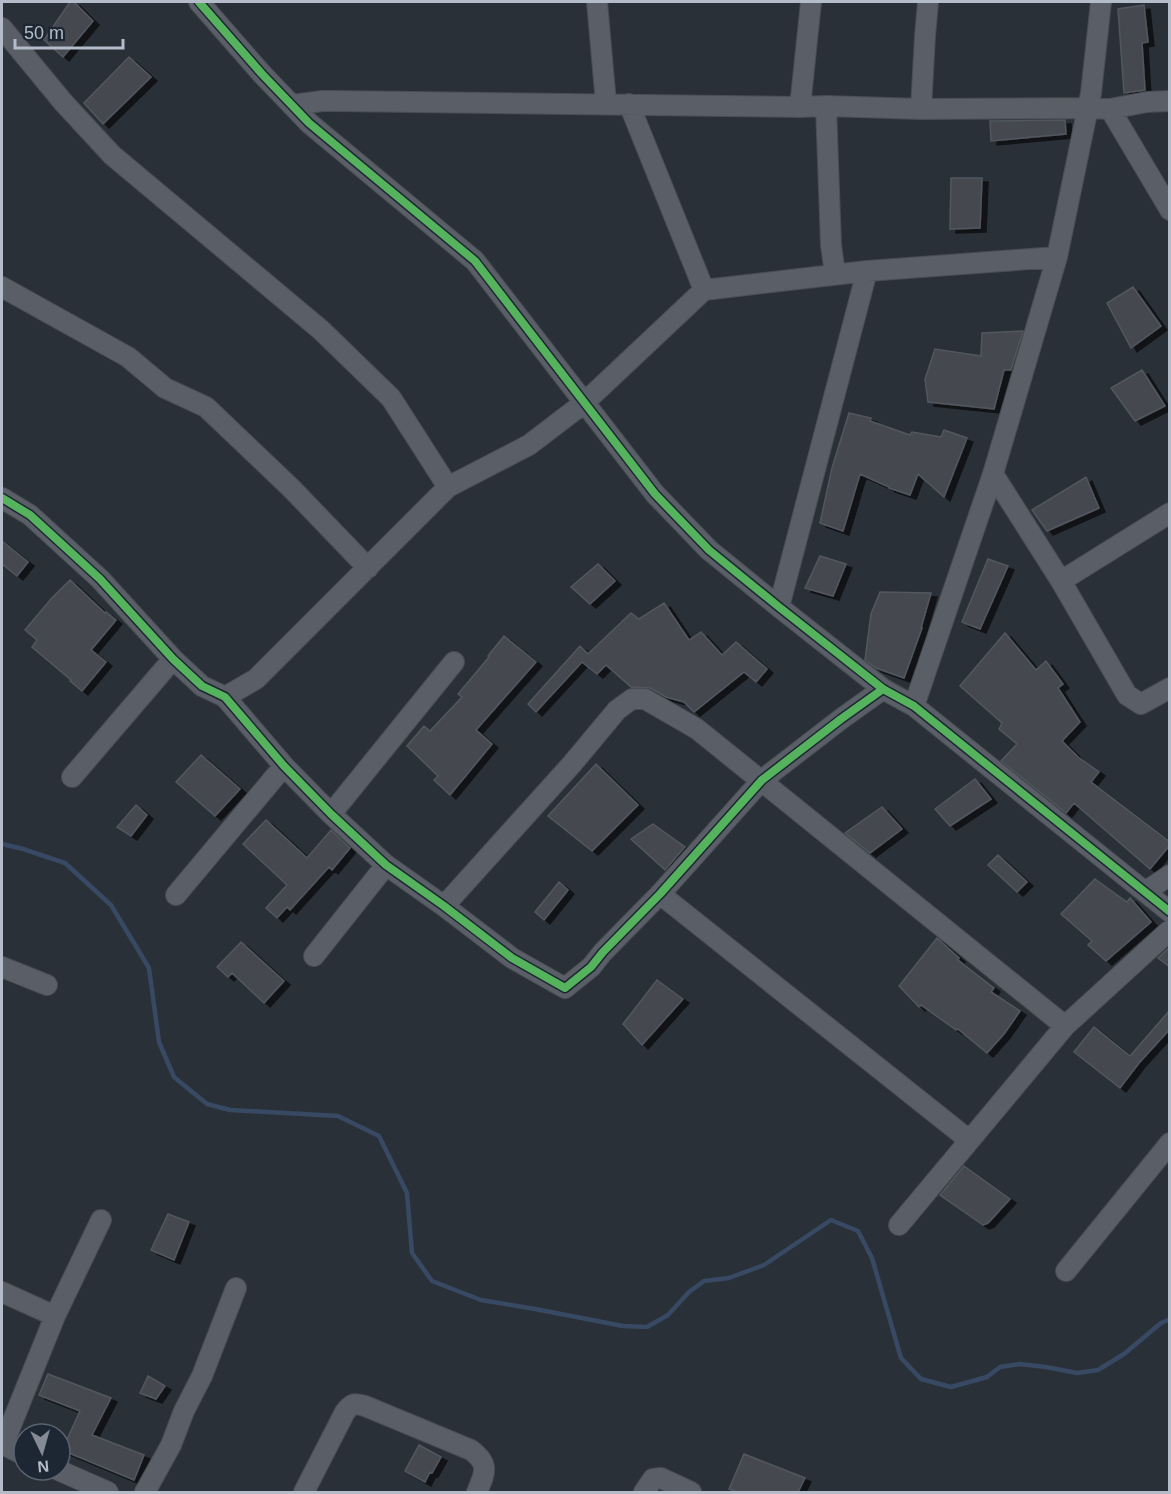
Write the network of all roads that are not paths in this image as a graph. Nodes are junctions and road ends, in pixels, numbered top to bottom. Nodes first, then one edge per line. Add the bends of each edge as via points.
1 (199, 2) edge
2 (597, 2) edge
3 (812, 2) edge
4 (928, 2) edge
5 (1101, 2) edge
6 (2, 28) edge
7 (1170, 101) edge
8 (606, 104) junction
9 (629, 104) junction
10 (293, 105) junction
11 (826, 106) junction
12 (800, 107) junction
13 (1088, 108) junction
14 (921, 109) junction
15 (1110, 109) junction
16 (1170, 210) edge
17 (1057, 258) junction
18 (867, 272) junction
19 (835, 274) junction
20 (2, 287) edge
21 (704, 290) junction
22 (584, 403) junction
23 (993, 474) junction
24 (448, 487) junction
25 (2, 498) edge
26 (1170, 513) edge
27 (369, 568) junction
28 (1061, 581) junction
29 (779, 607) junction
30 (173, 659) junction
31 (454, 662) dead end
32 (883, 688) junction
33 (1170, 688) edge
34 (225, 697) junction
35 (914, 706) junction
36 (284, 766) junction
37 (72, 777) dead end
38 (762, 780) junction
39 (331, 814) junction
40 (386, 866) junction
41 (1170, 875) edge
42 (1145, 892) junction
43 (660, 894) junction
44 (176, 895) dead end
45 (444, 906) junction
46 (1170, 912) edge
47 (1170, 930) edge
48 (314, 956) dead end
49 (2, 967) edge
50 (47, 985) dead end
51 (1065, 1026) junction
52 (969, 1140) junction
53 (1170, 1143) edge
54 (100, 1220) dead end
55 (899, 1225) dead end
56 (1066, 1270) dead end
57 (236, 1288) dead end
58 (2, 1292) edge
59 (55, 1316) junction
60 (2, 1445) edge
61 (72, 1476) edge
62 (108, 1492) edge
63 (145, 1492) edge
64 (304, 1492) edge
65 (477, 1492) edge
66 (644, 1492) edge
67 (691, 1492) edge

1 - 10 street
2 - 8 street
3 - 12 street
4 - 14 street
5 - 13 street
6 - 24 street via 112,155 321,330 391,398
7 - 15 street
8 - 9 street
8 - 10 street via 322,101
9 - 12 street
9 - 21 street
10 - 22 street via 309,123 475,261
11 - 12 street
11 - 14 street
11 - 19 street
13 - 14 street
13 - 15 street
13 - 17 street
15 - 16 street
17 - 18 street
17 - 23 street
18 - 19 street
18 - 29 street
19 - 21 street
20 - 27 street via 128,357 165,388 206,407
21 - 22 street
22 - 24 street via 529,445
22 - 29 street via 655,494 709,550
23 - 28 street
23 - 35 street
24 - 27 street
25 - 30 street via 30,515 100,579
26 - 28 street
27 - 34 street via 256,680
28 - 33 street via 1127,695 1141,704
29 - 32 street
30 - 34 street via 202,686
30 - 37 street
31 - 39 street
32 - 35 street
32 - 38 street
34 - 36 street
35 - 42 street
36 - 39 street
36 - 44 street
38 - 43 street
38 - 45 street via 697,729 645,699 632,699 616,710
38 - 51 street
39 - 40 street
40 - 45 street
40 - 48 street
41 - 42 street
42 - 46 street
43 - 45 street via 591,967 565,988 512,958
43 - 52 street
47 - 51 street
49 - 50 street
51 - 52 street
52 - 55 street
53 - 56 street
54 - 59 street
57 - 63 street via 202,1376
58 - 59 street
59 - 60 street
61 - 62 street
64 - 65 street via 345,1412 356,1403 481,1457 485,1469
66 - 67 street via 653,1479 661,1478

